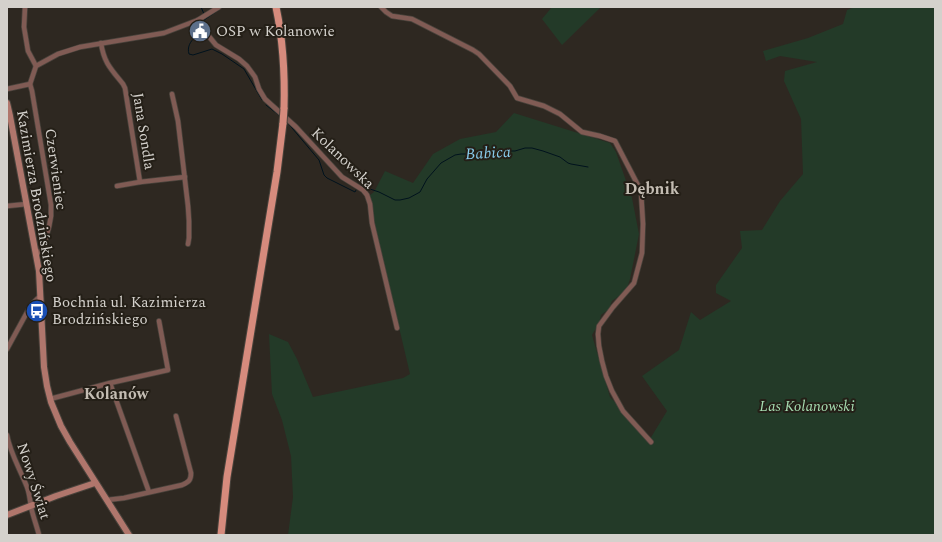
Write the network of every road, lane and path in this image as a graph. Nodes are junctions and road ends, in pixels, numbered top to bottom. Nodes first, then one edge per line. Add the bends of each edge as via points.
1 (25, 7) edge
2 (219, 7) edge
3 (276, 7) edge
4 (381, 7) edge
5 (198, 20) junction
6 (101, 43) junction
7 (36, 66) junction
8 (30, 84) junction
9 (7, 89) edge
10 (172, 94) dead end
11 (7, 103) edge
12 (185, 177) junction
13 (140, 182) junction
14 (117, 186) dead end
15 (27, 204) junction
16 (7, 206) edge
17 (188, 244) dead end
18 (37, 254) junction
19 (41, 298) junction
20 (159, 322) dead end
21 (397, 328) dead end
22 (7, 349) edge
23 (110, 383) junction
24 (50, 399) junction
25 (176, 416) dead end
26 (7, 435) edge
27 (651, 442) dead end
28 (8, 446) edge
29 (95, 483) junction
30 (149, 492) junction
31 (107, 500) junction
32 (31, 506) junction
33 (7, 515) edge
34 (39, 535) edge
35 (129, 535) edge
36 (221, 535) edge

1 - 7 street via 24,27 28,51
2 - 5 street
3 - 36 main road, bridge via 283,55 284,91 278,172 227,477
4 - 27 street via 392,16 412,19 479,54 510,86 517,98 560,114 582,132 615,141 641,191 642,253 634,283 599,326 599,346 612,391 623,410
5 - 6 street via 164,33
5 - 21 street, Kolanowska via 216,45 247,66 265,99 296,127 342,177 367,195
6 - 7 street via 58,54
6 - 13 street, Jana Sondla via 105,62 125,88
7 - 8 street
8 - 9 street
8 - 18 street, Czerwieniec via 51,205 49,227 43,248
10 - 12 street
11 - 15 main road, Kazimierza Brodzińskiego
12 - 13 street
12 - 17 street via 189,221
13 - 14 street
15 - 16 street
15 - 18 main road, Kazimierza Brodzińskiego
18 - 19 main road, Kazimierza Brodzińskiego
19 - 22 street via 32,305
19 - 24 main road, Kazimierza Brodzińskiego via 44,367
20 - 23 street via 168,370
23 - 24 street
23 - 30 street
24 - 29 main road, Kazimierza Brodzińskiego via 61,426
25 - 30 street via 191,478 182,485
26 - 28 street, Nowy Świat
28 - 32 street, Nowy Świat via 26,486
29 - 31 main road, Kazimierza Brodzińskiego
29 - 32 main road
30 - 31 street
31 - 35 main road, Kazimierza Brodzińskiego
32 - 33 main road
32 - 34 street, Nowy Świat

